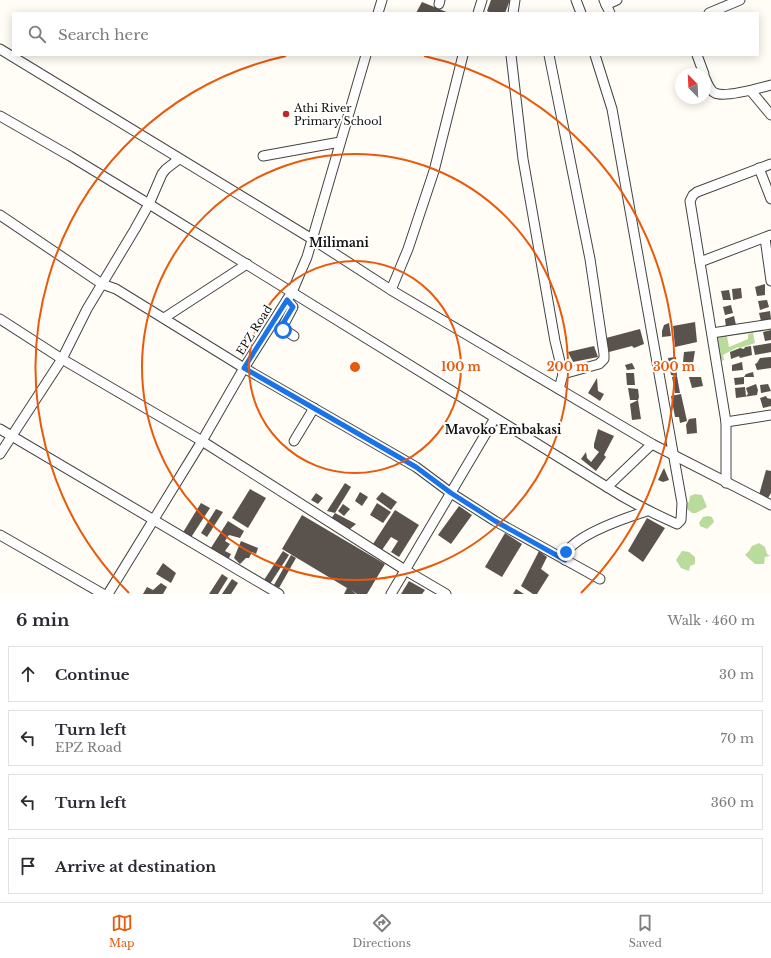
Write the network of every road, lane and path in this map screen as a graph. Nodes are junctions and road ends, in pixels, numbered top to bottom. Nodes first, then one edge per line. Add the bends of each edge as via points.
1 (382, 0) edge
2 (482, 0) edge
3 (515, 0) edge
4 (576, 0) edge
5 (617, 0) edge
6 (740, 0) edge
7 (607, 6) edge
8 (378, 12) edge
9 (478, 12) edge
10 (512, 12) edge
11 (581, 12) edge
12 (711, 12) edge
13 (0, 49) edge
14 (366, 56) edge
15 (463, 56) edge
16 (511, 56) edge
17 (549, 56) edge
18 (595, 56) edge
19 (697, 56) edge
20 (702, 68) edge
21 (771, 85) edge
22 (711, 90) edge
23 (751, 91) junction
24 (771, 115) edge
25 (0, 116) edge
26 (340, 142) junction
27 (263, 156) dead end
28 (179, 159) junction
29 (771, 164) edge
30 (759, 168) junction
31 (771, 199) edge
32 (149, 204) junction
33 (0, 215) edge
34 (768, 236) edge
35 (312, 239) junction
36 (700, 262) junction
37 (247, 264) junction
38 (771, 281) edge
39 (102, 284) junction
40 (391, 290) junction
41 (292, 292) junction
42 (287, 300) junction
43 (0, 318) edge
44 (164, 318) junction
45 (771, 324) edge
46 (712, 333) junction
47 (294, 336) dead end
48 (62, 359) junction
49 (244, 368) junction
50 (563, 374) junction
51 (559, 389) junction
52 (314, 408) junction
53 (771, 415) edge
54 (495, 418) junction
55 (726, 422) junction
56 (0, 429) edge
57 (11, 436) junction
58 (202, 441) junction
59 (294, 441) dead end
60 (652, 444) junction
61 (0, 454) edge
62 (673, 456) junction
63 (726, 483) junction
64 (607, 487) junction
65 (451, 493) junction
66 (771, 505) edge
67 (647, 511) junction
68 (153, 519) junction
69 (0, 535) edge
70 (565, 560) junction
71 (405, 570) junction
72 (600, 579) dead end
73 (103, 594) edge
74 (108, 594) edge
75 (279, 594) edge
76 (391, 594) edge
77 (446, 594) edge

1 - 8 street
2 - 9 street
3 - 10 street
4 - 11 street
5 - 7 street
6 - 12 street
13 - 28 street
14 - 26 street, EPZ Road
15 - 40 street via 434,171 408,250
16 - 50 street via 523,159
17 - 50 street via 590,259 604,354 600,364
18 - 62 street via 612,109
19 - 20 street
21 - 23 street
22 - 23 street via 717,94
23 - 24 street
25 - 32 street
26 - 27 street
26 - 35 street, EPZ Road
28 - 32 street via 162,174
28 - 35 street
29 - 30 street
30 - 31 street
30 - 36 street via 693,195 690,205
32 - 37 street
32 - 39 street
33 - 39 street
34 - 36 street
34 - 38 street
35 - 40 street
35 - 41 street, EPZ Road
36 - 46 street
37 - 41 street
37 - 44 street
39 - 44 street via 116,289
39 - 48 street
40 - 51 street
41 - 42 street, EPZ Road
41 - 54 street
42 - 47 street via 293,307 282,328
42 - 49 street, EPZ Road
43 - 48 street
44 - 49 street
45 - 46 street
46 - 55 street
48 - 57 street
48 - 58 street
49 - 52 street
49 - 58 street, EPZ Road
50 - 51 street
51 - 60 street
52 - 59 street
52 - 65 street via 416,467
53 - 55 street
54 - 64 street
54 - 65 street
55 - 63 street
56 - 57 street
57 - 61 street
57 - 68 street
58 - 68 street, EPZ Road
58 - 71 street
60 - 62 street
60 - 64 street
62 - 63 street
62 - 67 street via 682,503 682,520 676,524
63 - 66 street
64 - 67 street
65 - 70 street
65 - 71 street
67 - 70 street via 618,520 576,542 566,552
68 - 74 street, EPZ Road
68 - 75 street
69 - 73 street
70 - 72 street
71 - 76 street
71 - 77 street

